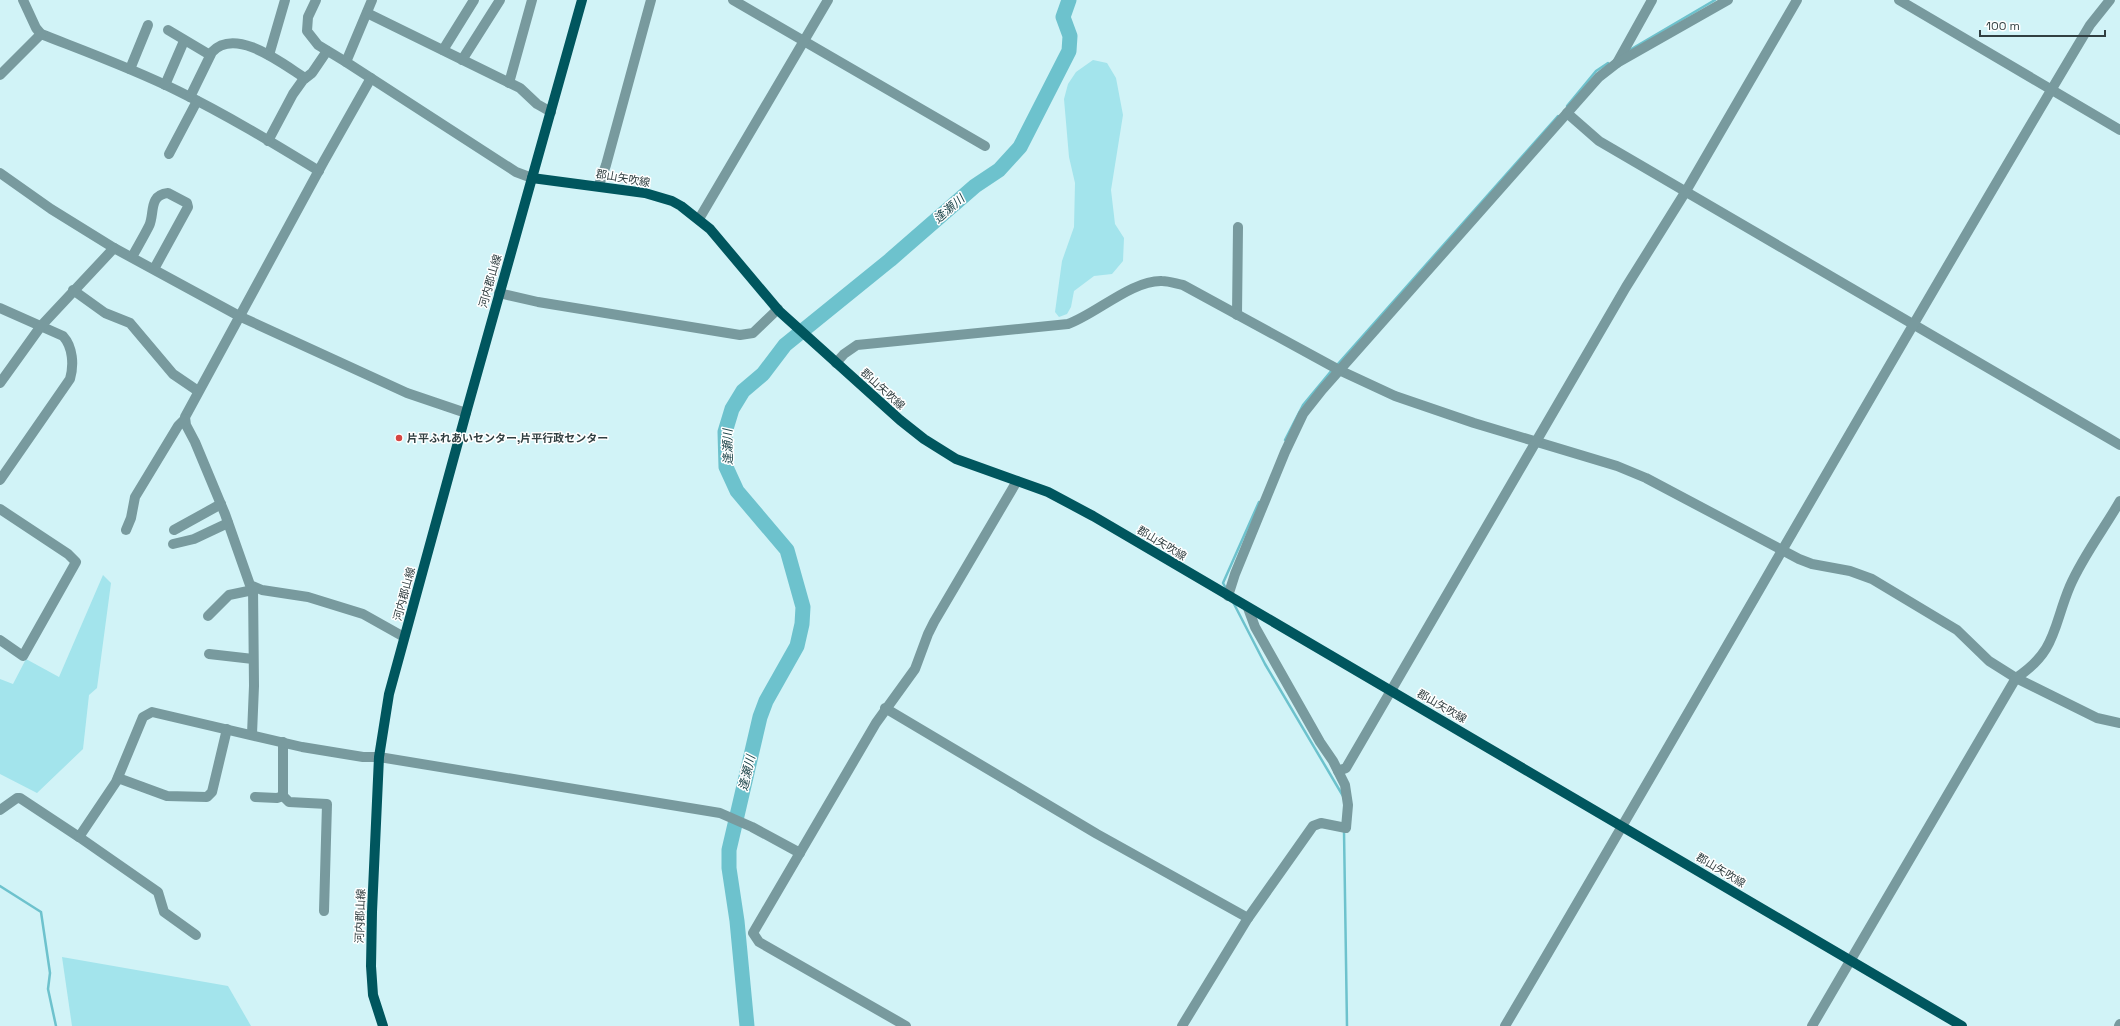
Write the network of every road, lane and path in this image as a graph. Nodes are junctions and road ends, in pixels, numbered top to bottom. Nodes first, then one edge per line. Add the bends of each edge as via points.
1 (23, 0) edge
2 (285, 0) edge
3 (316, 0) edge
4 (372, 0) edge
5 (474, 0) edge
6 (500, 0) edge
7 (532, 0) edge
8 (582, 0) edge
9 (651, 0) edge
10 (733, 0) edge
11 (828, 0) edge
12 (1652, 0) edge
13 (1728, 0) edge
14 (1797, 0) edge
15 (1899, 0) edge
16 (2110, 0) edge
17 (367, 13) junction
18 (148, 25) dead end
19 (168, 30) dead end
20 (41, 34) junction
21 (184, 41) junction
22 (805, 41) junction
23 (443, 50) junction
24 (327, 51) junction
25 (210, 55) junction
26 (269, 55) junction
27 (462, 60) junction
28 (346, 62) junction
29 (1617, 63) junction
30 (130, 69) junction
31 (0, 75) edge
32 (305, 78) junction
33 (371, 78) junction
34 (509, 83) junction
35 (165, 85) junction
36 (2051, 89) junction
37 (194, 99) junction
38 (551, 112) junction
39 (1567, 113) junction
40 (2120, 130) edge
41 (268, 141) junction
42 (985, 146) dead end
43 (169, 154) dead end
44 (318, 171) junction
45 (0, 173) edge
46 (532, 178) junction
47 (599, 185) junction
48 (1686, 191) junction
49 (699, 218) junction
50 (1238, 227) dead end
51 (114, 248) junction
52 (132, 257) junction
53 (154, 269) junction
54 (73, 290) junction
55 (499, 292) junction
56 (0, 308) edge
57 (779, 310) junction
58 (1237, 315) junction
59 (241, 317) junction
60 (1914, 324) junction
61 (41, 326) junction
62 (836, 363) junction
63 (1340, 370) junction
64 (0, 383) edge
65 (198, 391) junction
66 (466, 413) junction
67 (185, 419) junction
68 (1537, 441) junction
69 (2120, 445) edge
70 (0, 480) edge
71 (1017, 481) junction
72 (2120, 501) edge
73 (221, 504) junction
74 (0, 508) edge
75 (228, 523) junction
76 (126, 530) dead end
77 (174, 530) dead end
78 (173, 544) dead end
79 (1782, 550) junction
80 (253, 589) junction
81 (1228, 596) junction
82 (1248, 608) junction
83 (208, 616) dead end
84 (404, 637) junction
85 (0, 640) edge
86 (209, 654) dead end
87 (253, 658) junction
88 (2016, 678) junction
89 (1392, 691) junction
90 (885, 708) junction
91 (2120, 723) edge
92 (227, 729) junction
93 (252, 734) junction
94 (283, 742) junction
95 (379, 757) junction
96 (1338, 771) junction
97 (118, 778) junction
98 (283, 796) junction
99 (255, 797) dead end
100 (0, 810) edge
101 (1623, 826) junction
102 (79, 837) junction
103 (800, 853) junction
104 (324, 911) dead end
105 (1248, 918) junction
106 (196, 935) dead end
107 (1851, 961) junction
108 (383, 1026) edge
109 (906, 1026) edge
110 (1182, 1026) edge
111 (1505, 1026) edge
112 (1812, 1026) edge
113 (1962, 1026) edge

1 - 20 street
2 - 26 street
3 - 24 street via 308,18 307,31 314,41
4 - 17 street
5 - 23 street
6 - 27 street
7 - 34 street
8 - 38 main road
9 - 47 street
10 - 22 street
11 - 22 street
12 - 29 street
13 - 29 street
14 - 48 street
15 - 36 street
16 - 36 street via 2090,25
17 - 23 street
17 - 28 street
18 - 30 street
19 - 21 street
20 - 30 street
20 - 31 street
21 - 25 street
21 - 35 street
22 - 42 street
22 - 49 street
23 - 27 street
24 - 28 street
24 - 32 street via 312,73
25 - 26 street via 218,46 236,43
25 - 37 street
26 - 32 street
27 - 34 street
28 - 33 street
29 - 39 street via 1599,77
30 - 35 street
32 - 41 street via 293,94
33 - 44 street
33 - 46 street via 516,172
34 - 38 street
35 - 37 street
36 - 40 street
36 - 60 street
37 - 41 street
37 - 43 street
38 - 46 main road
39 - 48 street via 1599,141
39 - 63 street
41 - 44 street
44 - 59 street
45 - 51 street via 51,209
46 - 47 main road, 郡山矢吹線
46 - 55 main road, 河内郡山線
47 - 49 main road, 郡山矢吹線 via 660,197 681,206
48 - 60 street
48 - 68 street via 1626,287
49 - 57 main road, 郡山矢吹線
50 - 58 street
51 - 52 street
51 - 54 street
52 - 53 street
52 - 53 street via 150,225 155,201 168,193 184,201 188,207
53 - 59 street
54 - 61 street
54 - 65 street via 105,313 130,324 173,374
55 - 57 street via 538,302 745,335 754,333
55 - 66 main road, 河内郡山線
56 - 61 street
57 - 62 main road, 郡山矢吹線
58 - 62 street via 1183,286 1162,281 1130,290 1068,324 857,345
58 - 63 street
59 - 65 street
59 - 66 street via 407,393
60 - 69 street
60 - 79 street
61 - 64 street
61 - 70 street via 60,334 68,342 72,371 70,378
62 - 71 main road, 郡山矢吹線 via 936,448 956,459
63 - 68 street via 1396,396
63 - 81 street via 1303,414 1285,452
65 - 67 street
66 - 84 main road, 河内郡山線
67 - 73 street
67 - 76 street via 178,426 135,497 132,518
68 - 79 street via 1617,466 1646,478
68 - 89 street
71 - 81 main road, 郡山矢吹線 via 1062,499
71 - 90 street via 931,628 915,669 906,684
72 - 88 street via 2070,586 2053,637 2044,654
73 - 75 street
73 - 77 street
74 - 85 street via 76,562 23,656
75 - 78 street via 194,539
75 - 80 street via 246,577
79 - 88 street via 1812,564 1850,571 1872,579 1957,630 1989,661
79 - 101 street
80 - 83 street via 229,595
80 - 84 street via 308,598 357,612
80 - 87 street
81 - 82 main road, 郡山矢吹線
82 - 89 main road, 郡山矢吹線
82 - 96 street via 1255,627
84 - 95 main road, 河内郡山線 via 389,694
86 - 87 street
87 - 93 street
88 - 91 street via 2097,718
88 - 107 street
89 - 96 street via 1346,768
89 - 101 main road, 郡山矢吹線
90 - 103 street
90 - 105 street via 1097,834
92 - 93 street
92 - 97 street via 147,713 143,717
92 - 97 street via 212,792 206,797 167,796
93 - 94 street
94 - 95 street via 363,757
94 - 98 street
95 - 103 street via 720,813
95 - 108 main road, 河内郡山線 via 371,966 373,995
96 - 105 street via 1346,792 1346,828 1321,823 1313,826
97 - 102 street
98 - 99 street
98 - 104 street via 289,802 327,804
100 - 102 street via 20,798
101 - 107 main road, 郡山矢吹線
101 - 111 street
102 - 106 street via 158,892 164,912
103 - 109 street via 754,929 754,937
105 - 110 street
107 - 112 street
107 - 113 main road, 郡山矢吹線

